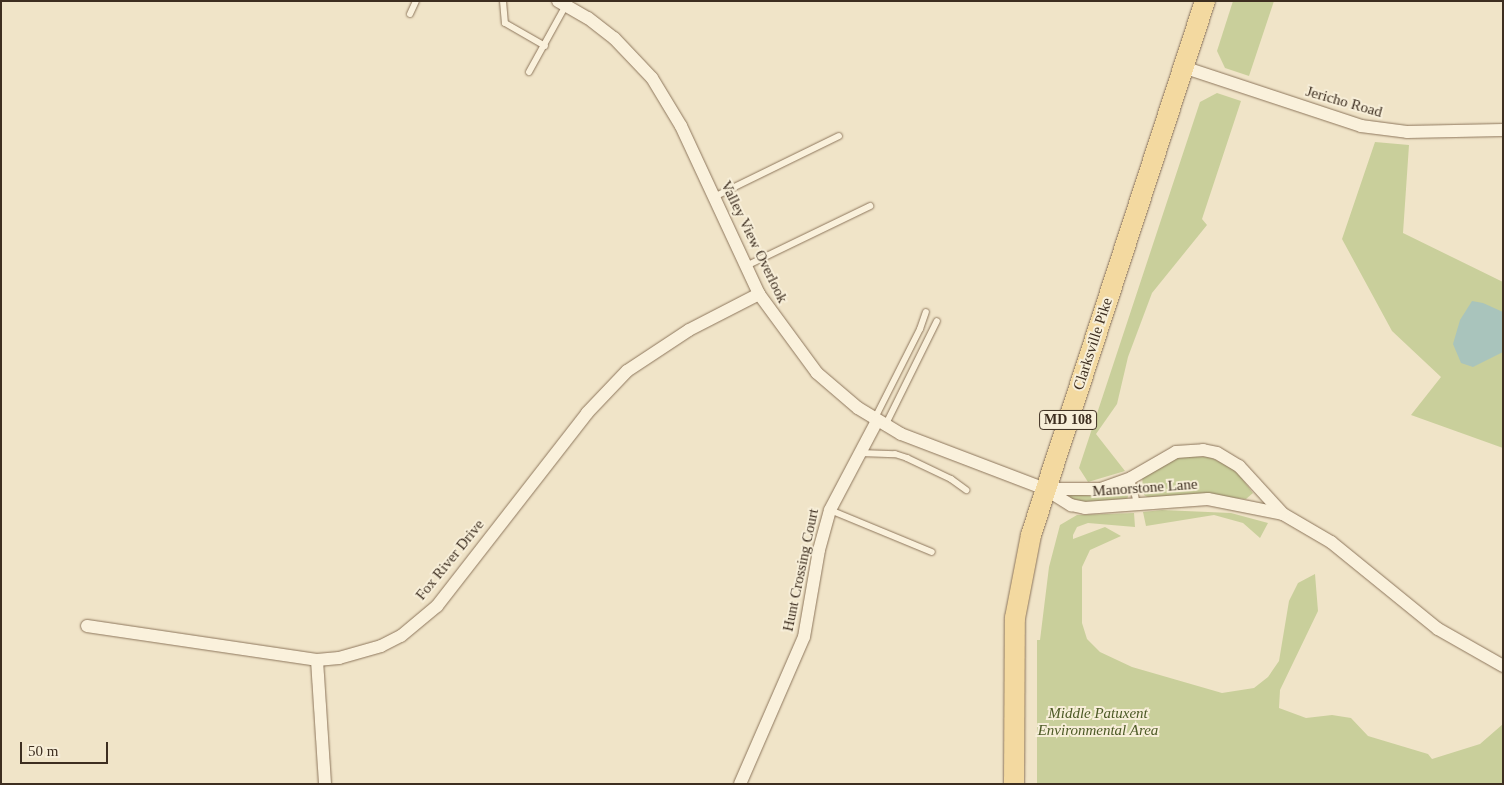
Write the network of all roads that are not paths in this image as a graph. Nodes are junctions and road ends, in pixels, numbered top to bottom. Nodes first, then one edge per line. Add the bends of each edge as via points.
1 (416, 1) edge
2 (503, 1) edge
3 (1205, 1) edge
4 (562, 3) edge
5 (410, 14) dead end
6 (545, 46) junction
7 (1183, 67) junction
8 (529, 72) dead end
9 (1503, 130) edge
10 (839, 136) dead end
11 (714, 197) junction
12 (870, 206) dead end
13 (746, 266) junction
14 (758, 294) junction
15 (926, 312) dead end
16 (937, 321) dead end
17 (879, 422) junction
18 (859, 452) junction
19 (1131, 478) junction
20 (1045, 489) junction
21 (966, 490) dead end
22 (1137, 505) junction
23 (830, 510) junction
24 (1283, 514) junction
25 (932, 552) dead end
26 (87, 626) dead end
27 (317, 660) junction
28 (1503, 666) edge
29 (325, 784) edge
30 (740, 784) edge
31 (1014, 784) edge

1 - 5 lane
2 - 6 lane via 505,23
3 - 7 main road, Clarksville Pike / MD 108
4 - 6 lane
4 - 11 street, Valley View Overlook via 614,38 652,78 681,126
6 - 8 lane
7 - 9 street, Jericho Road via 1361,126 1407,132
7 - 20 main road, Clarksville Pike / MD 108
10 - 11 lane
11 - 13 street, Valley View Overlook
12 - 13 lane
13 - 14 street, Valley View Overlook
14 - 17 street, Valley View Overlook via 817,373
14 - 27 street, Fox River Drive via 654,351 614,384 587,413 437,606 419,622 381,646 339,658
15 - 17 lane
16 - 17 lane
17 - 18 street, Hunt Crossing Court
17 - 20 street, Valley View Overlook
18 - 21 lane via 907,458 951,479
18 - 23 street, Hunt Crossing Court
19 - 20 street, Manorstone Lane via 1101,489
19 - 22 lane
19 - 24 street, Manorstone Lane via 1176,452 1217,453 1239,466
20 - 22 street, Manorstone Lane via 1072,505 1085,508
20 - 31 main road, Clarksville Pike / MD 108 via 1030,535 1015,618
22 - 24 street, Manorstone Lane via 1208,499
23 - 25 lane
23 - 30 street, Hunt Crossing Court via 819,550 804,637
24 - 28 street, Manorstone Lane via 1331,542 1438,629
26 - 27 street, Fox River Drive
27 - 29 street

